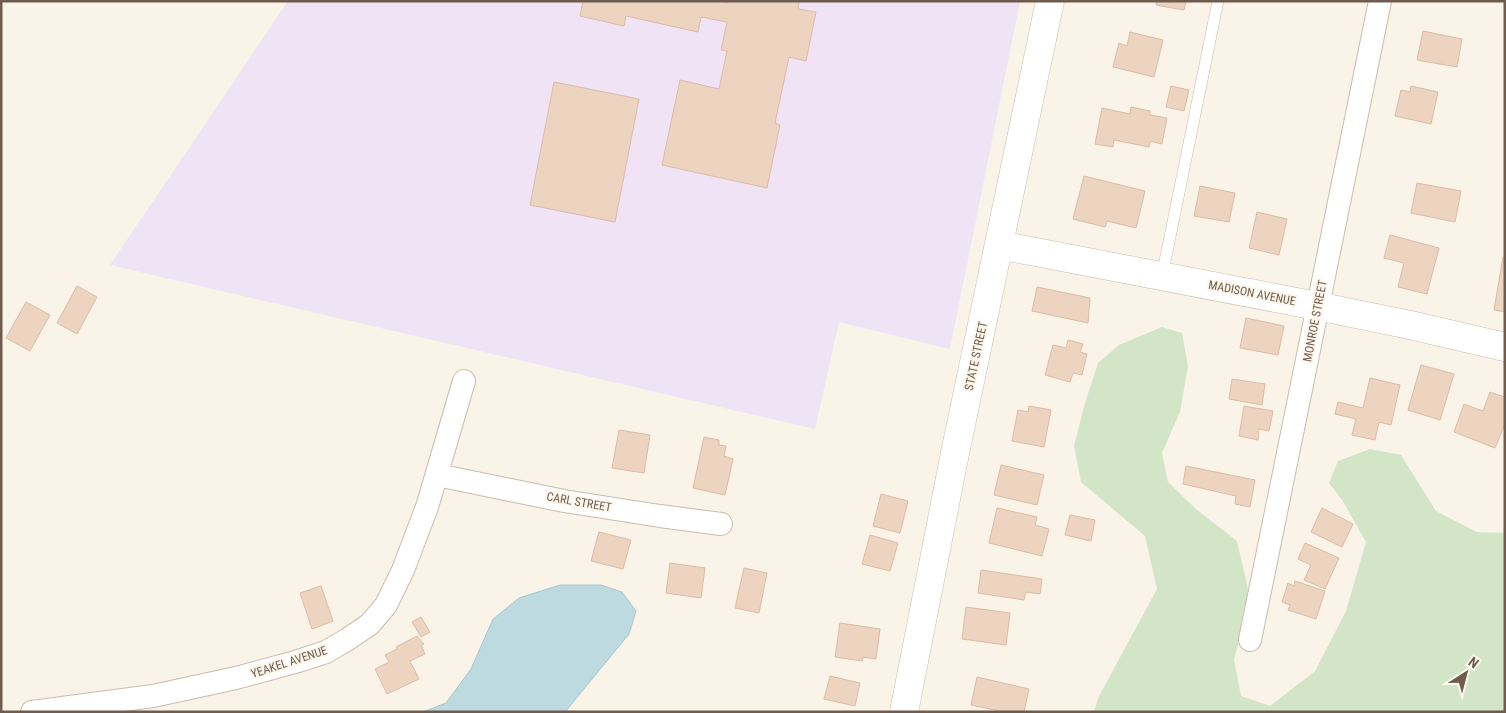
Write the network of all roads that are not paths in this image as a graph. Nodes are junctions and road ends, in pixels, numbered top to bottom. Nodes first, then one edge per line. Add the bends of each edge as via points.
1 (1050, 1) edge
2 (1218, 1) edge
3 (1380, 1) edge
4 (999, 245) junction
5 (1162, 276) junction
6 (1318, 306) junction
7 (1505, 347) edge
8 (464, 381) dead end
9 (437, 475) junction
10 (721, 524) dead end
11 (1250, 640) dead end
12 (32, 712) edge
13 (904, 712) edge

1 - 4 street, STATE STREET
2 - 5 lane
3 - 6 street, MONROE STREET
4 - 5 street, MADISON AVENUE
4 - 13 street, STATE STREET
5 - 6 street, MADISON AVENUE
6 - 7 street, MADISON AVENUE
6 - 11 street, MONROE STREET
8 - 9 street, YEAKEL AVENUE
9 - 10 street, CARL STREET via 564,501
9 - 12 street, YEAKEL AVENUE via 403,570 386,605 370,624 326,652 236,678 153,696

